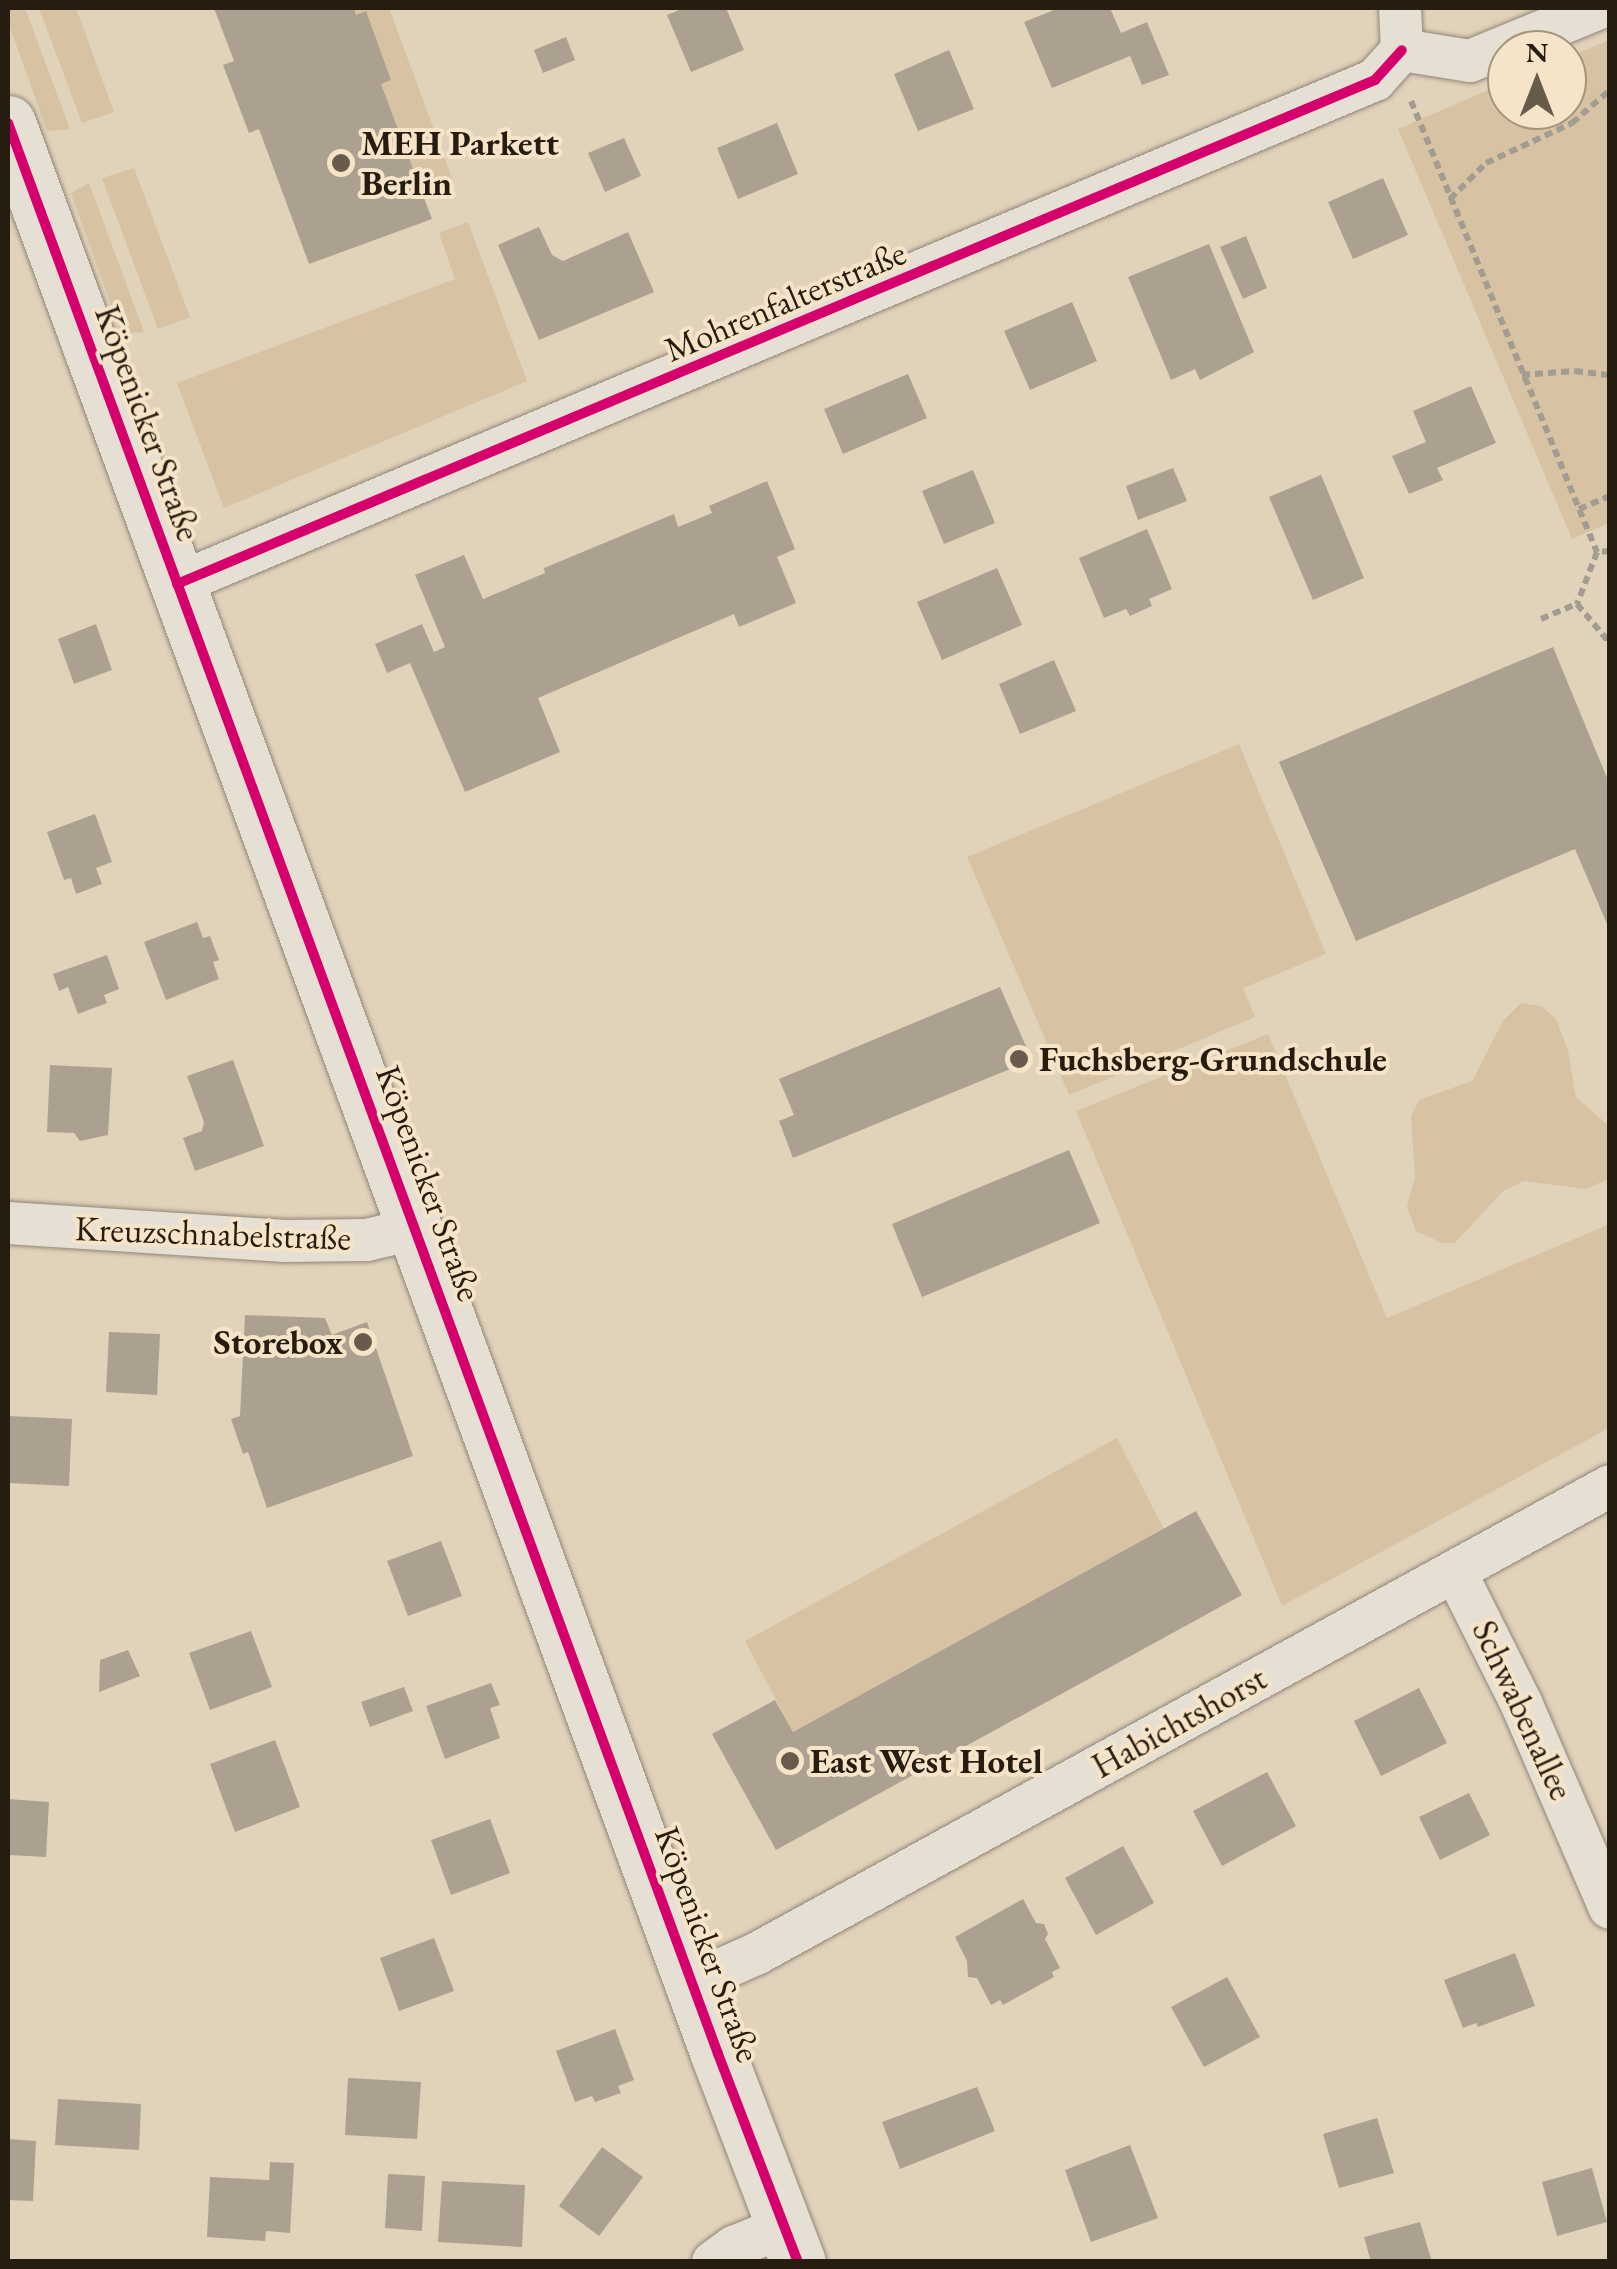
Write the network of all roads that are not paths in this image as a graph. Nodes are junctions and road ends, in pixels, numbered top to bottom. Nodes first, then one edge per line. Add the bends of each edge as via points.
1 (1400, 8) edge
2 (1599, 8) edge
3 (1402, 50) junction
4 (8, 123) edge
5 (178, 584) junction
6 (8, 1223) edge
7 (416, 1228) junction
8 (1610, 1486) edge
9 (1455, 1571) junction
10 (1610, 1908) edge
11 (693, 1982) junction
12 (792, 2244) edge
13 (714, 2262) edge

1 - 3 street
2 - 3 street via 1470,61
3 - 5 street, Mohrenfalterstraße via 1383,74 1359,88
4 - 5 main road, Köpenicker Straße
5 - 7 main road, Köpenicker Straße
6 - 7 street, Kreuzschnabelstraße via 285,1241 367,1240
7 - 11 main road, Köpenicker Straße
8 - 9 street, Habichtshorst
9 - 10 street, Schwabenallee via 1530,1721
9 - 11 street, Habichtshorst via 756,1954
11 - 12 main road, Köpenicker Straße
12 - 13 street

